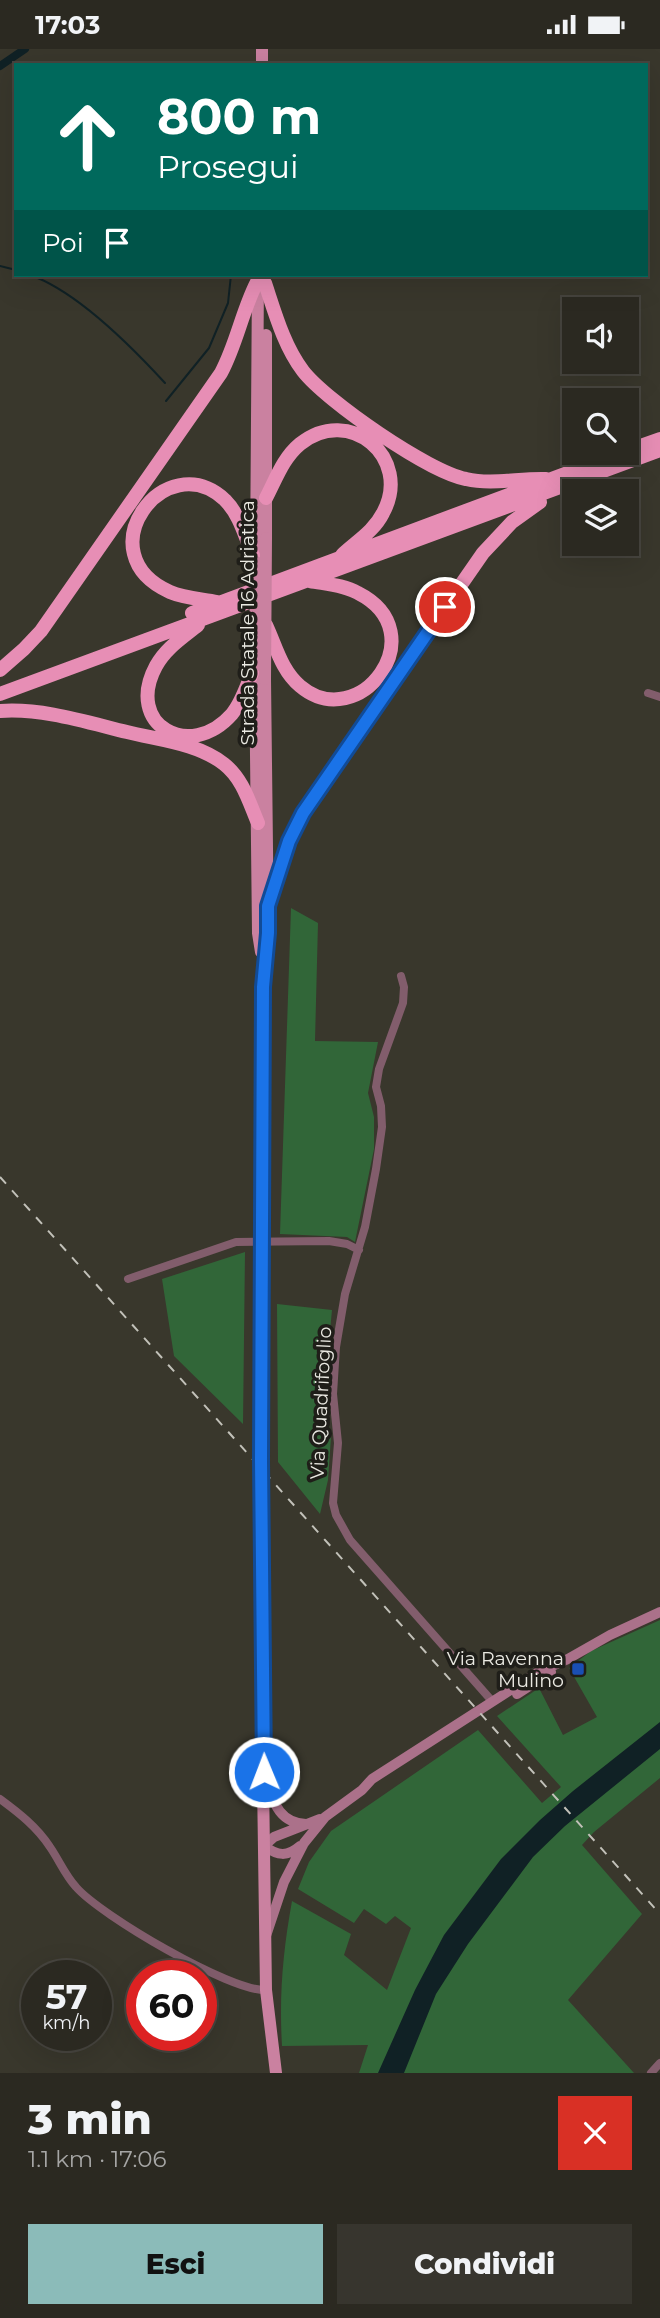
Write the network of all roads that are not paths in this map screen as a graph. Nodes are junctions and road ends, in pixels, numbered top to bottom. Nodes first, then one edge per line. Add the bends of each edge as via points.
1 (261, 279) edge
2 (660, 439) edge
3 (639, 446) edge
4 (660, 450) edge
5 (595, 465) edge
6 (555, 484) junction
7 (266, 498) junction
8 (255, 524) junction
9 (336, 561) junction
10 (256, 562) joint
11 (309, 581) junction
12 (218, 603) junction
13 (207, 617) junction
14 (266, 625) junction
15 (256, 666) joint
16 (0, 670) edge
17 (256, 683) junction
18 (0, 684) edge
19 (648, 693) dead end
20 (0, 694) edge
21 (660, 697) edge
22 (0, 711) edge
23 (258, 824) junction
24 (268, 906) junction
25 (263, 970) junction
26 (401, 976) dead end
27 (359, 1250) junction
28 (128, 1279) dead end
29 (660, 1612) edge
30 (570, 1658) junction
31 (492, 1701) junction
32 (264, 1772) junction
33 (362, 1790) junction
34 (0, 1799) edge
35 (326, 1817) junction
36 (309, 1824) junction
37 (304, 1843) junction
38 (264, 1846) junction
39 (265, 1940) junction
40 (266, 1990) junction
41 (660, 2063) edge
42 (276, 2073) edge
43 (651, 2073) edge

1 - 6 highway via 289,348 310,380 339,404 432,467 467,479 526,478
1 - 7 main road, Strada Statale 16 Adriatica
1 - 8 main road, Strada Statale 16 Adriatica
1 - 16 highway via 215,381 41,631
2 - 3 highway
4 - 6 highway
5 - 6 highway
6 - 9 highway
6 - 11 highway
6 - 24 highway via 512,522 474,565 310,801 289,841
7 - 8 main road, Strada Statale 16 Adriatica
7 - 9 highway via 285,461 316,435 348,431 378,448 391,477 388,503 369,532
8 - 10 highway
8 - 12 highway via 222,497 188,485 154,497 141,510 131,543 139,567 176,594
8 - 14 main road, Strada Statale 16 Adriatica, bridge
9 - 12 highway
10 - 15 main road, Strada Statale 16 Adriatica, bridge
11 - 13 highway
11 - 14 highway via 351,589 380,611 390,629 391,655 374,680 349,697 333,699 311,693 288,673
12 - 18 highway
13 - 17 highway via 176,641 156,666 148,691 152,716 173,734 202,735 230,716
13 - 20 highway
14 - 17 main road, Strada Statale 16 Adriatica, bridge
15 - 17 highway
17 - 23 main road, Strada Statale 16 Adriatica
17 - 24 main road, Strada Statale 16 Adriatica
19 - 21 street
22 - 23 highway via 56,715 199,750 239,779
23 - 25 main road, Strada Statale 16 Adriatica via 258,933
24 - 25 main road, Strada Statale 16 Adriatica
25 - 32 main road, Strada Statale 16 Adriatica, bridge
26 - 27 street, Via Quadrifoglio via 404,1003 376,1087 381,1106 380,1145
27 - 28 street via 329,1241 236,1242
27 - 31 street, Via Quadrifoglio via 336,1347 333,1394 338,1443 332,1491 336,1514 349,1540
29 - 30 main road
30 - 31 main road
30 - 33 main road
31 - 33 main road
32 - 36 main road via 280,1813 293,1823
32 - 38 main road, Strada Statale 16 Adriatica
33 - 35 main road
34 - 40 street via 32,1823 90,1901 200,1967
35 - 36 main road
35 - 37 main road
36 - 38 main road via 274,1837
37 - 38 main road via 281,1855
37 - 39 main road via 284,1882
38 - 39 main road, Strada Statale 16 Adriatica
39 - 40 main road, Strada Statale 16 Adriatica
40 - 42 main road, Strada Statale 16 Adriatica
41 - 43 street

